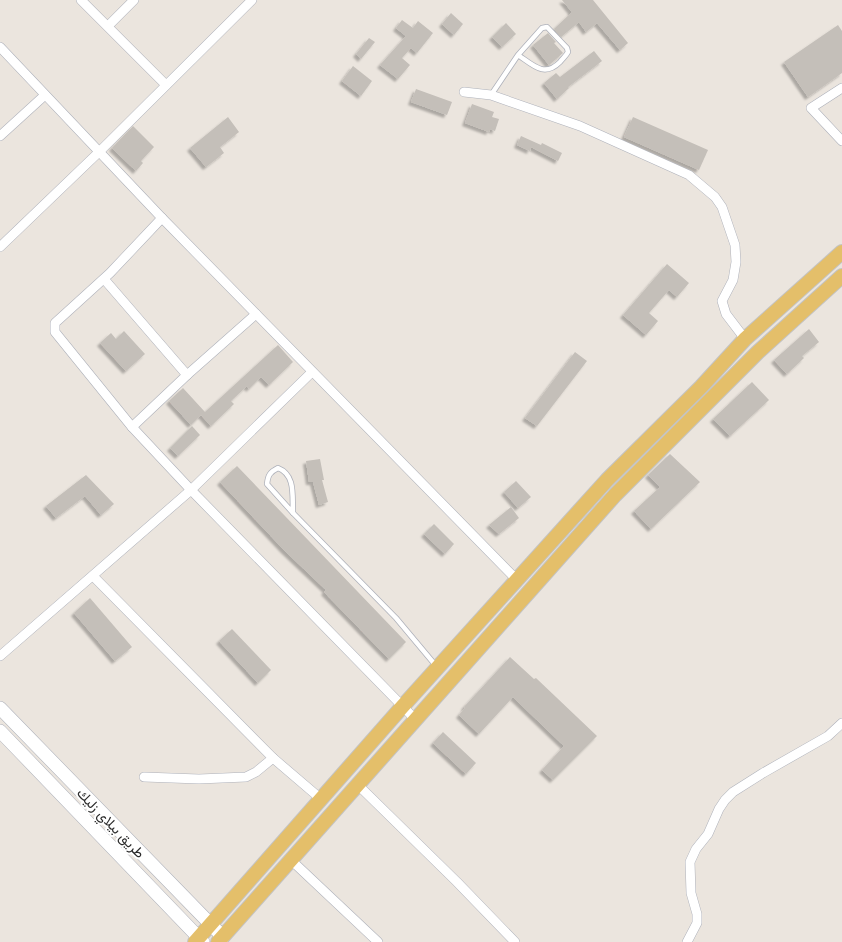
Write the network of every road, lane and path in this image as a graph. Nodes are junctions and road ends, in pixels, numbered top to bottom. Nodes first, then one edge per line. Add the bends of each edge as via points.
1 (81, 0) edge
2 (134, 0) edge
3 (252, 0) edge
4 (108, 26) junction
5 (0, 48) edge
6 (518, 55) junction
7 (166, 85) junction
8 (842, 88) edge
9 (464, 92) dead end
10 (45, 95) junction
11 (491, 95) junction
12 (0, 136) edge
13 (842, 141) edge
14 (99, 152) junction
15 (162, 218) junction
16 (0, 247) edge
17 (842, 252) edge
18 (842, 276) edge
19 (104, 279) junction
20 (256, 314) junction
21 (745, 339) junction
22 (312, 372) junction
23 (187, 375) junction
24 (132, 427) junction
25 (191, 490) junction
26 (293, 513) junction
27 (540, 556) junction
28 (551, 566) junction
29 (93, 576) junction
30 (517, 580) junction
31 (0, 656) edge
32 (438, 668) junction
33 (402, 707) junction
34 (0, 708) edge
35 (414, 719) junction
36 (842, 723) edge
37 (0, 732) edge
38 (273, 758) junction
39 (144, 776) dead end
40 (357, 784) junction
41 (321, 799) junction
42 (291, 860) junction
43 (210, 925) junction
44 (220, 939) edge
45 (199, 941) edge
46 (378, 942) edge
47 (515, 942) edge
48 (687, 942) edge

1 - 4 street
2 - 4 street
3 - 7 street
4 - 7 street
5 - 10 street
6 - 6 lane via 545,27 568,52 550,70 535,67
6 - 11 lane
7 - 14 street
8 - 13 street via 810,108
9 - 11 street
10 - 12 street
10 - 14 street
11 - 21 street via 580,126 689,175 707,190 722,207 735,245 733,280 722,301 723,308
14 - 15 street
14 - 16 street
15 - 19 street
15 - 20 street
17 - 21 main road
18 - 28 main road via 758,352 663,446
19 - 23 street
19 - 24 street via 55,323 55,332
20 - 22 street
20 - 23 street
21 - 27 main road via 608,480
22 - 25 street
22 - 30 street
23 - 24 street
24 - 25 street
25 - 29 street
25 - 33 street
26 - 26 lane via 267,484 270,472 278,468 286,471 291,479
26 - 32 lane via 396,618
27 - 28 main road
27 - 30 main road
28 - 35 main road
29 - 31 street
29 - 38 street
30 - 32 main road
32 - 33 main road
33 - 35 street
33 - 41 main road
34 - 43 street, طريق بيلاي زليك
35 - 40 main road
36 - 48 street via 828,736 758,776 725,800 690,862 691,892 697,924
37 - 45 street
38 - 39 street via 246,777
38 - 41 street
40 - 42 main road
40 - 47 street
41 - 43 main road
42 - 44 main road
42 - 46 street
43 - 44 street, طريق بيلاي زليك
43 - 45 main road

